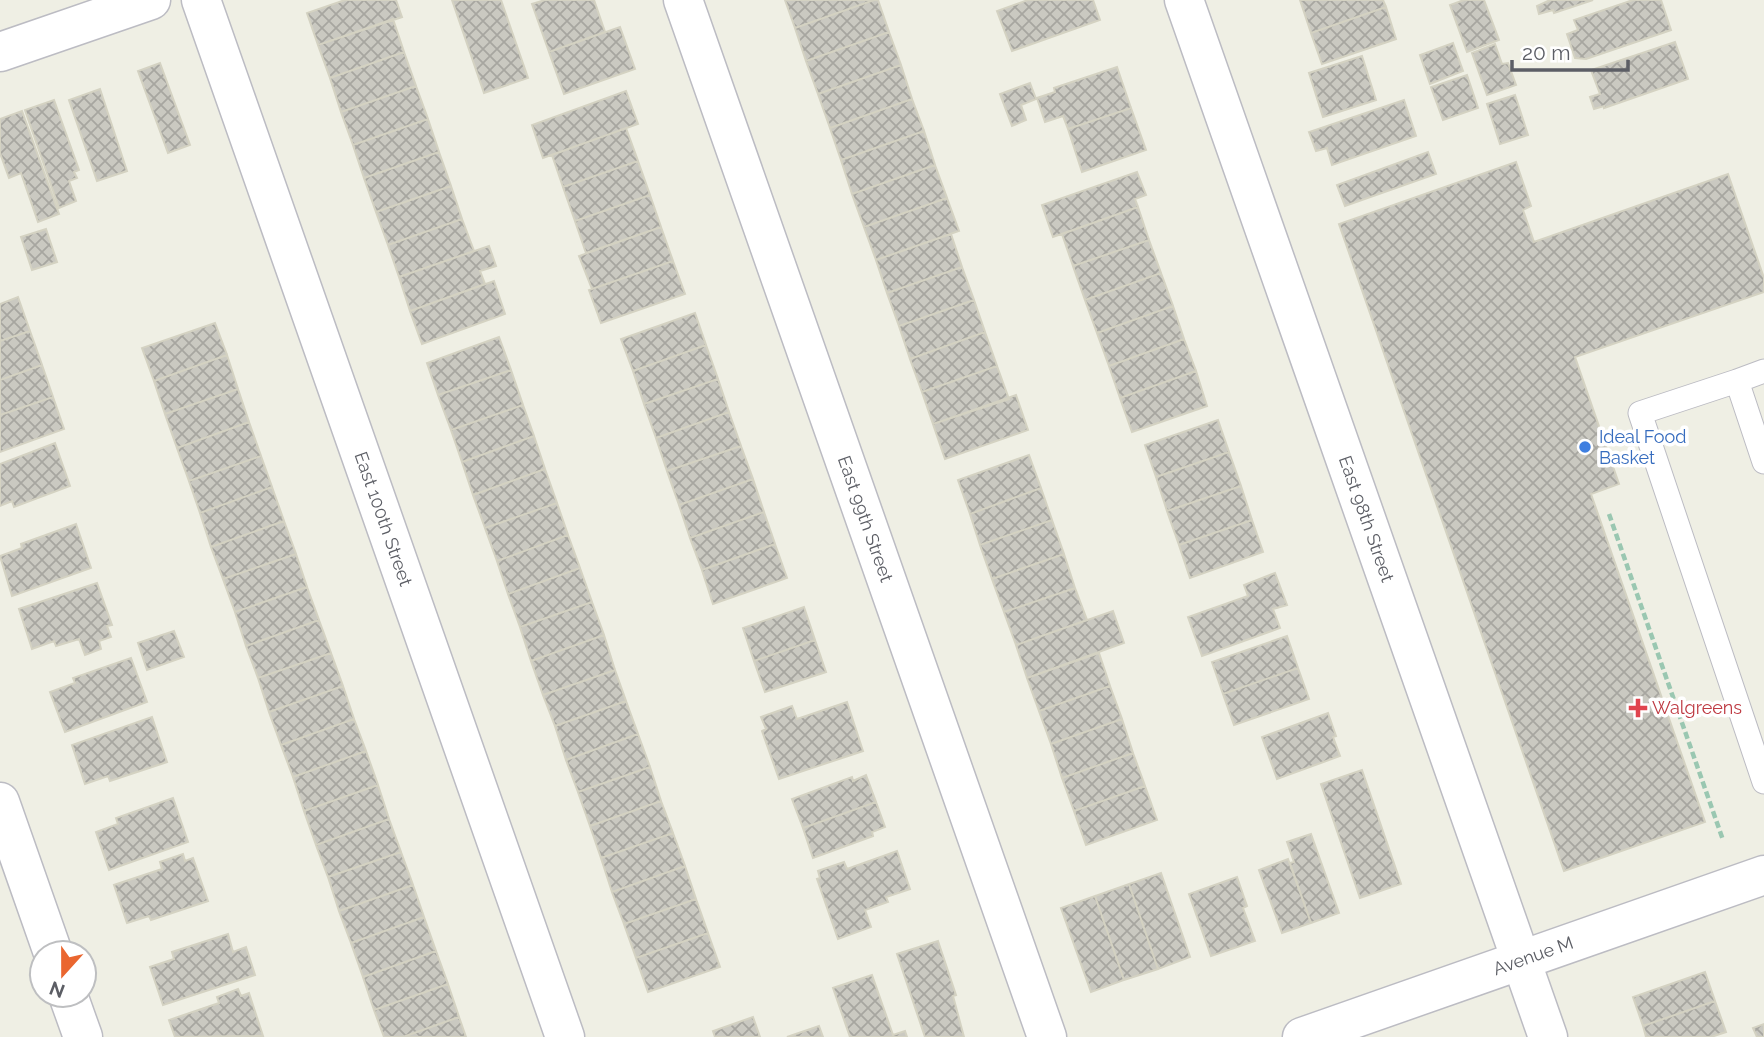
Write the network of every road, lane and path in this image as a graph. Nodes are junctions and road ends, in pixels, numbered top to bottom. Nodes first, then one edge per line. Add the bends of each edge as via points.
1 (151, 0) edge
2 (201, 0) edge
3 (683, 0) edge
4 (1184, 0) edge
5 (0, 52) edge
6 (1764, 371) edge
7 (1737, 381) junction
8 (1764, 462) edge
9 (1609, 514) dead end
10 (1764, 782) edge
11 (0, 802) edge
12 (1723, 840) dead end
13 (1764, 875) edge
14 (48, 939) edge
15 (1521, 960) junction
16 (73, 1009) edge
17 (83, 1037) edge
18 (565, 1037) edge
19 (1047, 1037) edge
20 (1302, 1037) edge
21 (1548, 1037) edge

1 - 5 street
2 - 18 street, East 100th Street
3 - 19 street, East 99th Street
4 - 15 street, East 98th Street
6 - 7 lane
7 - 8 lane
7 - 10 lane via 1640,413
9 - 12 path
11 - 14 street
13 - 15 street, Avenue M
15 - 20 street, Avenue M
15 - 21 street, East 98th Street
16 - 17 street

